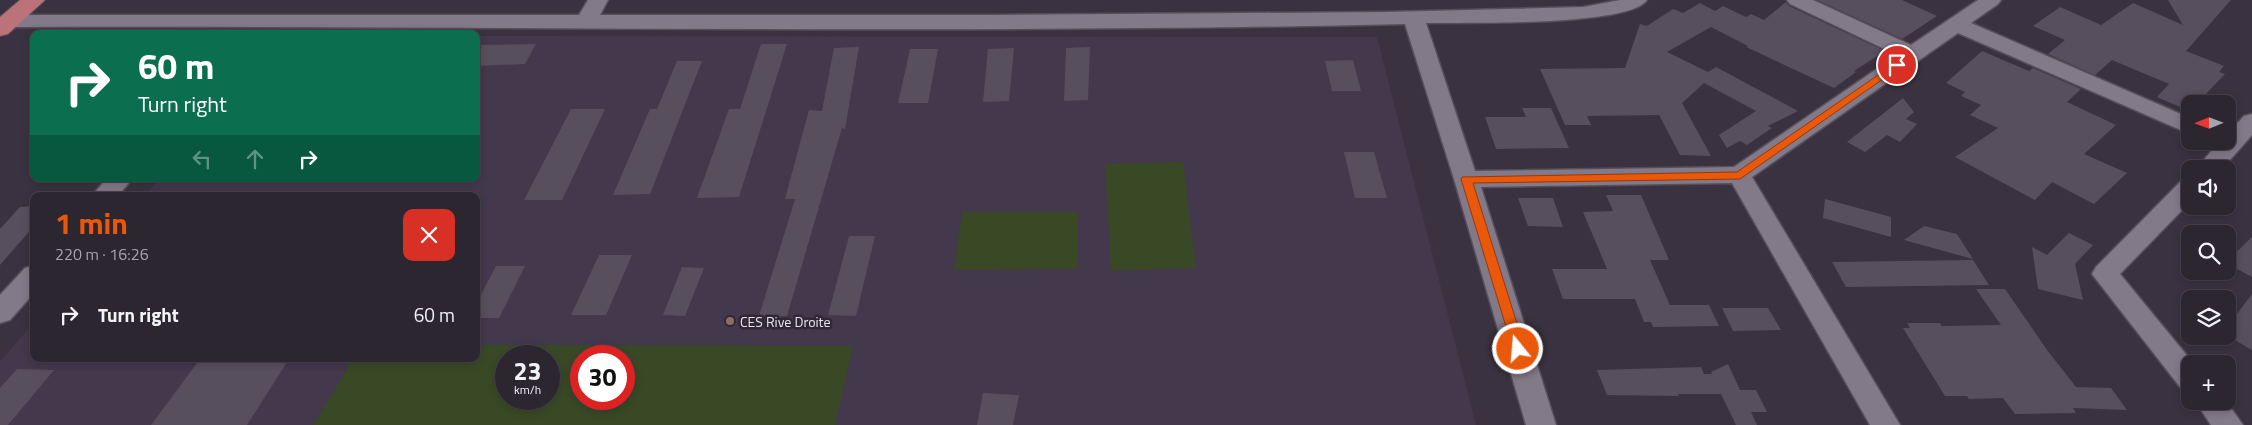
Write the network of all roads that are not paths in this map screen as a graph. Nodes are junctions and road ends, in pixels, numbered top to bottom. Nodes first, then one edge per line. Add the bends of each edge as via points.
1 (34, 0) edge
2 (280, 0) edge
3 (598, 0) edge
4 (1057, 0) edge
5 (1636, 0) edge
6 (1797, 0) edge
7 (1991, 0) edge
8 (1290, 9) edge
9 (4, 16) edge
10 (1414, 18) junction
11 (1044, 21) junction
12 (585, 22) junction
13 (1955, 24) junction
14 (256, 26) edge
15 (1912, 54) junction
16 (2181, 123) edge
17 (2240, 134) edge
18 (2216, 160) edge
19 (1740, 175) junction
20 (1466, 179) junction
21 (117, 182) edge
22 (108, 192) edge
23 (2181, 196) edge
24 (30, 280) edge
25 (0, 313) edge
26 (2181, 367) edge
27 (2216, 410) edge
28 (1541, 425) edge
29 (1885, 425) edge
30 (2228, 425) edge

1 - 9 highway
2 - 14 street
3 - 12 street
4 - 11 street
5 - 10 street via 1628,5 1583,13
6 - 15 street
7 - 13 street
8 - 10 street
8 - 11 street
9 - 14 street
10 - 20 street
11 - 12 street
12 - 14 street
13 - 15 street
13 - 16 street
15 - 19 street
17 - 18 street
19 - 20 street
19 - 29 street
20 - 28 street
21 - 22 street
23 - 26 street via 2104,274
24 - 25 street
27 - 30 street

